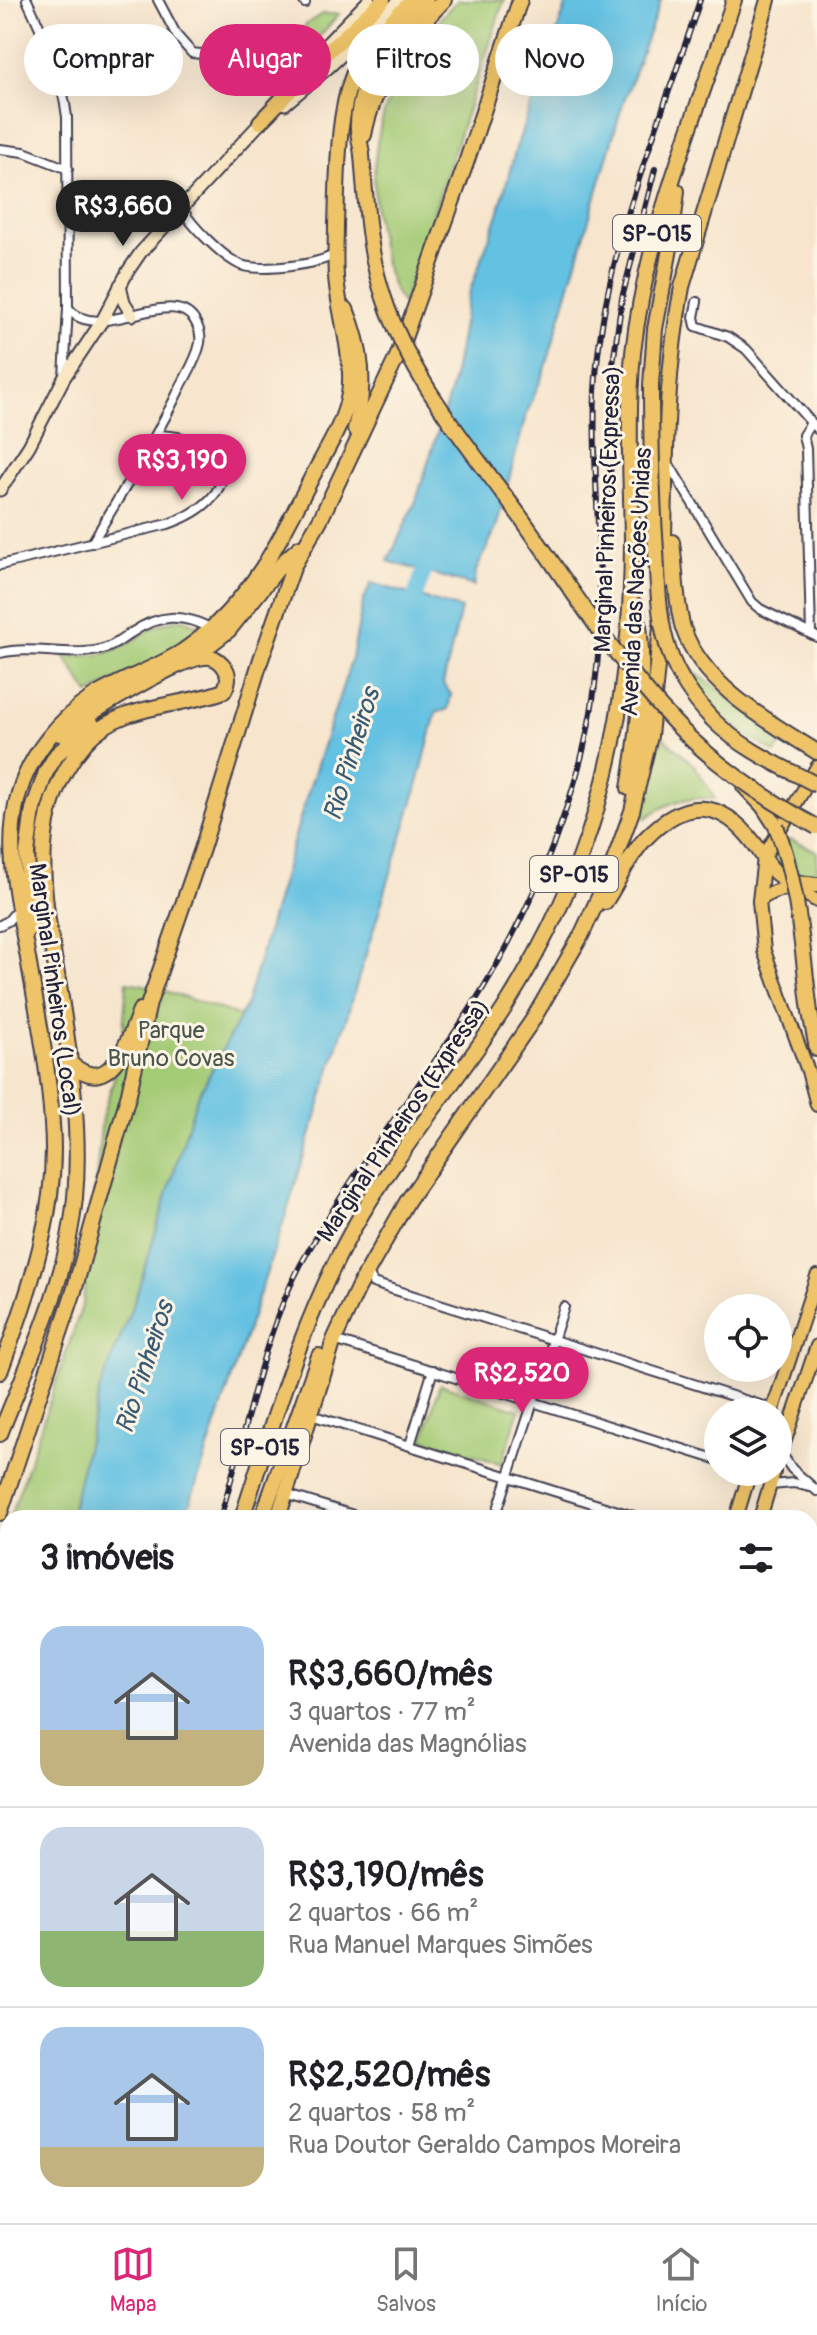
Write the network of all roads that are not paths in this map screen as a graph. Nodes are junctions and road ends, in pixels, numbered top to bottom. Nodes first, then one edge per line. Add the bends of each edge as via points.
1 (27, 0) edge
2 (158, 0) edge
3 (369, 0) edge
4 (383, 0) edge
5 (400, 0) edge
6 (413, 0) edge
7 (426, 0) edge
8 (444, 0) edge
9 (520, 0) edge
10 (734, 0) edge
11 (767, 1) edge
12 (199, 54) edge
13 (260, 122) junction
14 (0, 149) edge
15 (362, 152) junction
16 (678, 166) junction
17 (68, 169) junction
18 (182, 208) junction
19 (336, 254) junction
20 (336, 283) junction
21 (120, 285) junction
22 (697, 302) dead end
23 (68, 308) junction
24 (132, 315) junction
25 (102, 321) junction
26 (64, 378) junction
27 (814, 426) edge
28 (158, 435) junction
29 (665, 457) junction
30 (346, 462) junction
31 (0, 490) edge
32 (665, 510) junction
33 (308, 541) junction
34 (92, 543) junction
35 (0, 565) edge
36 (630, 588) junction
37 (212, 629) junction
38 (814, 636) edge
39 (0, 653) edge
40 (186, 663) junction
41 (100, 727) junction
42 (43, 747) junction
43 (817, 752) edge
44 (817, 767) edge
45 (730, 771) junction
46 (817, 785) edge
47 (817, 827) edge
48 (623, 835) junction
49 (764, 857) junction
50 (817, 885) edge
51 (759, 901) junction
52 (817, 901) edge
53 (19, 908) junction
54 (0, 925) edge
55 (581, 936) junction
56 (29, 964) junction
57 (159, 973) junction
58 (817, 1049) edge
59 (69, 1063) junction
60 (817, 1105) edge
61 (367, 1271) junction
62 (817, 1276) edge
63 (358, 1288) junction
64 (564, 1307) dead end
65 (334, 1340) junction
66 (553, 1341) junction
67 (817, 1346) edge
68 (433, 1370) junction
69 (813, 1371) edge
70 (0, 1372) edge
71 (732, 1398) edge
72 (776, 1398) edge
73 (533, 1402) junction
74 (311, 1415) junction
75 (792, 1424) edge
76 (0, 1434) edge
77 (410, 1445) junction
78 (704, 1455) edge
79 (792, 1469) edge
80 (509, 1476) junction
81 (792, 1483) edge
82 (746, 1486) edge
83 (770, 1486) edge
84 (817, 1490) edge
85 (285, 1494) junction
86 (1, 1510) edge
87 (245, 1510) edge
88 (265, 1510) edge
89 (280, 1510) edge
90 (337, 1510) edge
91 (498, 1510) edge
92 (615, 1510) edge
93 (738, 1510) edge
94 (762, 1510) edge

1 - 17 street via 64,92
2 - 12 street via 177,36
3 - 13 main road
4 - 13 highway
5 - 13 main road
6 - 19 highway, Marginal Pinheiros (Local) via 377,36 348,87
7 - 15 highway via 403,23 370,78 358,115
8 - 15 highway via 391,63 370,109
9 - 30 highway via 398,355
10 - 16 highway, Marginal Pinheiros (Expressa) / SP-015
11 - 29 highway, Avenida das Nações Unidas via 682,287 667,386
13 - 18 main road
14 - 17 street
15 - 45 highway, bridge via 377,274 419,374 637,679 676,724
16 - 36 highway, Marginal Pinheiros (Expressa) / SP-015 via 648,267 634,348 628,434
16 - 46 highway, bridge via 651,385 660,613 671,656 699,704 726,731
17 - 23 street
18 - 19 street via 192,224 244,266 311,263
18 - 21 main road via 141,252
19 - 20 highway, Marginal Pinheiros (Local)
20 - 30 highway via 358,340 363,372 359,415
20 - 37 highway, Marginal Pinheiros (Local) via 349,371 344,411 264,565
21 - 24 main road
21 - 25 main road
22 - 27 street via 696,326 741,344
23 - 25 street via 80,319
23 - 26 street
24 - 25 street
24 - 28 street via 182,310 200,334 196,356
25 - 26 main road
26 - 31 main road
27 - 38 street via 803,435
28 - 34 street
28 - 34 street via 191,438 214,451 222,481 215,497 189,517
29 - 32 highway, Avenida das Nações Unidas
29 - 38 street via 752,602
30 - 33 highway
32 - 43 highway via 679,610 691,646 733,694
32 - 48 highway, Avenida das Nações Unidas via 655,702
33 - 40 highway via 284,561 229,630
33 - 57 highway via 294,565 261,659
34 - 35 street
36 - 48 highway via 640,658
36 - 87 highway, Marginal Pinheiros (Expressa) / SP-015 via 613,742 597,807 561,904 505,1007 348,1240 294,1358
37 - 39 street via 188,618 165,617 103,650
37 - 42 highway, Marginal Pinheiros (Local) via 182,651 94,697 69,715
40 - 41 highway via 216,658 228,674 224,691 139,711
40 - 42 highway via 102,706
41 - 56 highway via 113,711 57,754 33,809 27,854
41 - 59 highway via 66,768 51,805 42,856 42,891
42 - 53 highway, Marginal Pinheiros (Local) via 29,768 15,817
44 - 49 main road
45 - 47 highway, bridge
45 - 58 highway, bridge via 763,806 788,856
48 - 55 highway, Avenida das Nações Unidas
49 - 50 highway via 788,881
49 - 51 main road
49 - 55 highway via 730,816 702,808 675,815 645,839
51 - 52 main road via 789,888
51 - 60 main road via 764,951
53 - 54 street
53 - 56 highway, Marginal Pinheiros (Local)
55 - 61 highway, Avenida das Nações Unidas via 532,1021 408,1200
56 - 70 highway, Marginal Pinheiros (Local) via 54,1161 37,1265
57 - 59 highway via 130,1038 109,1069 88,1074
57 - 86 highway via 74,1291
59 - 76 highway via 77,1141 67,1249
61 - 63 highway, Avenida das Nações Unidas
61 - 66 street via 373,1283
62 - 72 main road
63 - 65 highway, Avenida das Nações Unidas
63 - 88 highway via 326,1338
64 - 66 street
65 - 68 street
65 - 74 highway, Avenida das Nações Unidas
66 - 71 street
66 - 73 street
67 - 69 main road
68 - 73 street
68 - 77 street
69 - 75 main road
73 - 78 street
73 - 80 street
74 - 77 street
74 - 85 highway, Avenida das Nações Unidas
77 - 80 street
79 - 84 street
80 - 91 street
80 - 92 street
81 - 84 street
82 - 93 main road
83 - 94 main road
85 - 89 highway, Avenida das Nações Unidas
85 - 90 street

